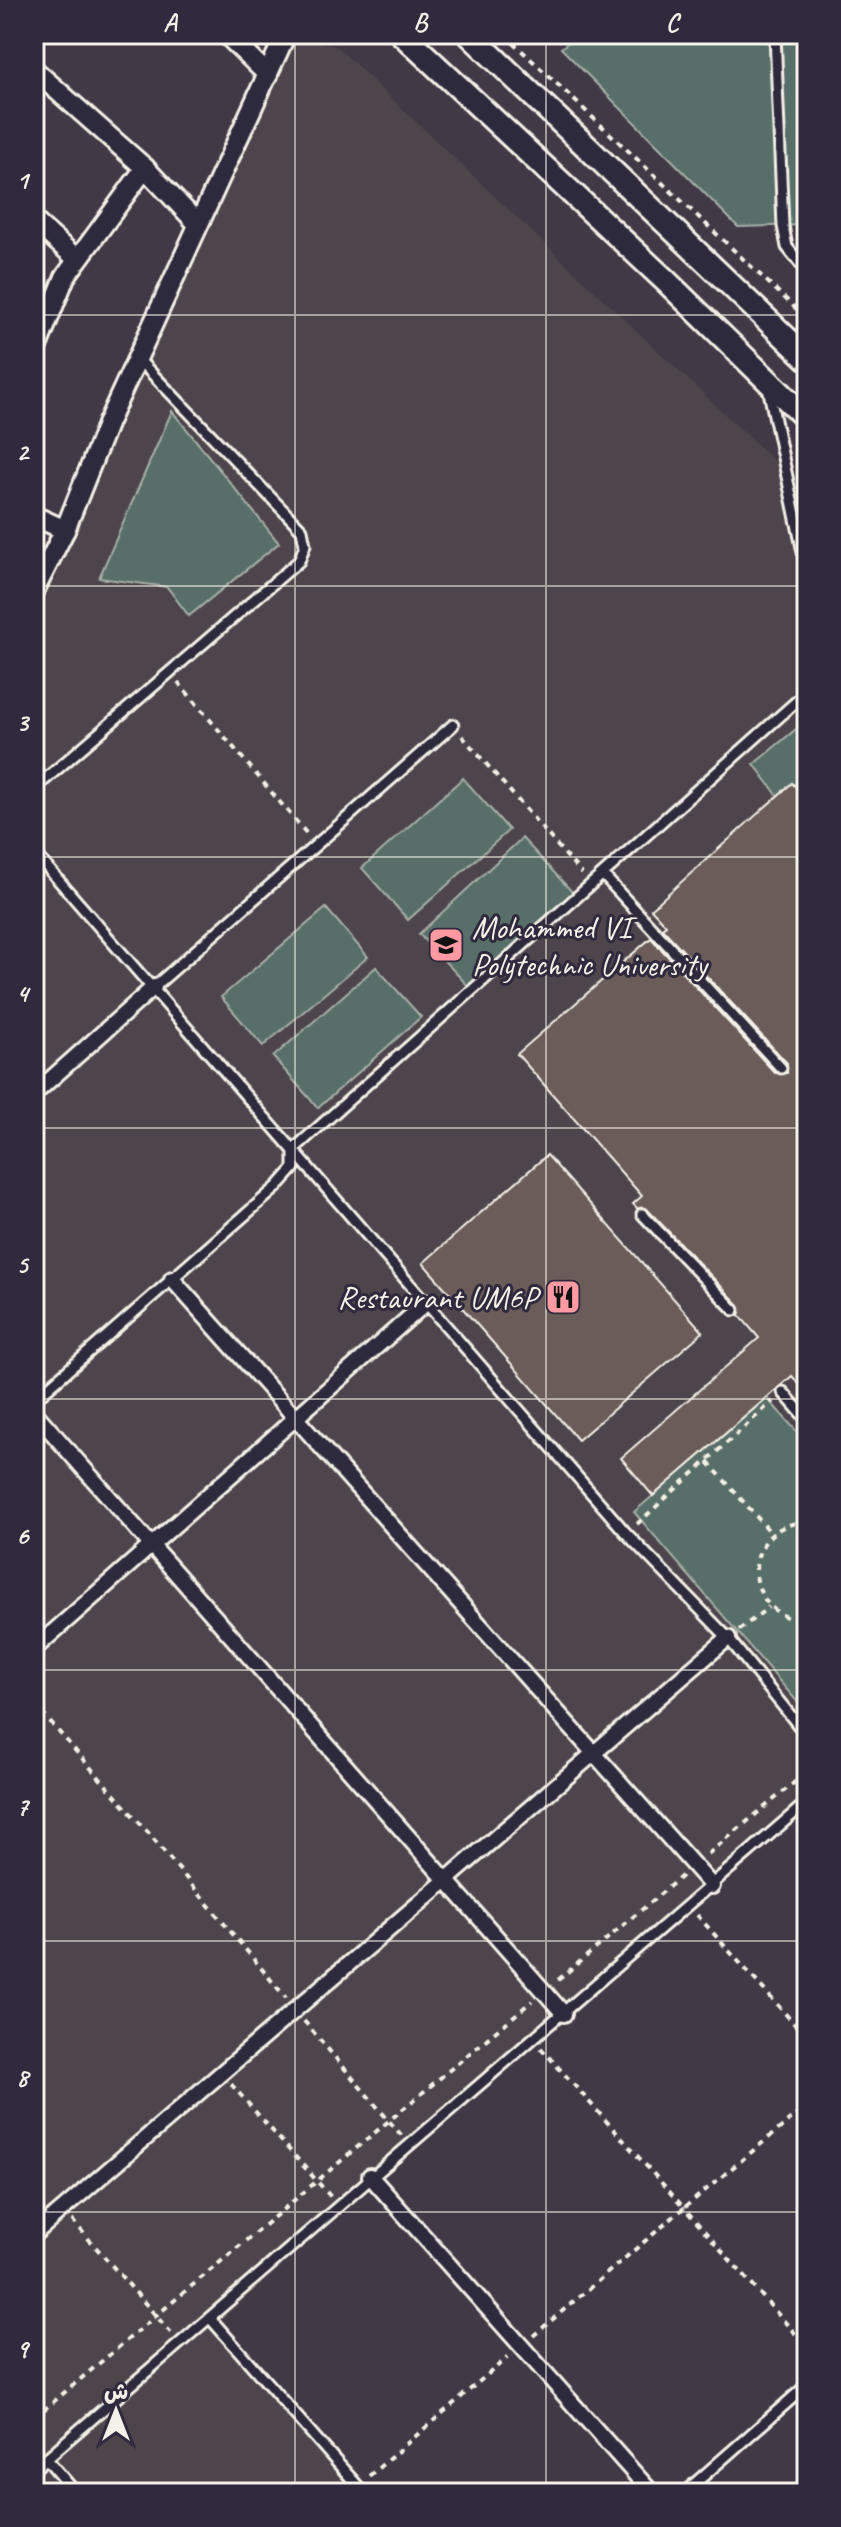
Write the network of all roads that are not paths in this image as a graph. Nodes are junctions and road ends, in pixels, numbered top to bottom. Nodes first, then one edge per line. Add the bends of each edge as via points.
1 (226, 34) edge
2 (286, 34) edge
3 (402, 34) edge
4 (469, 34) edge
5 (775, 34) edge
6 (34, 70) edge
7 (268, 75) junction
8 (145, 168) junction
9 (34, 221) edge
10 (197, 223) junction
11 (77, 259) junction
12 (807, 272) edge
13 (34, 354) edge
14 (807, 358) edge
15 (138, 359) junction
16 (767, 382) junction
17 (807, 419) edge
18 (34, 516) edge
19 (65, 530) junction
20 (807, 571) edge
21 (34, 591) edge
22 (807, 692) edge
23 (453, 725) road end
24 (34, 789) edge
25 (34, 852) edge
26 (604, 876) junction
27 (154, 987) junction
28 (781, 1068) dead end
29 (34, 1094) edge
30 (294, 1149) junction
31 (642, 1214) dead end
32 (172, 1279) junction
33 (427, 1302) junction
34 (734, 1310) dead end
35 (783, 1392) road end
36 (34, 1400) edge
37 (34, 1412) edge
38 (296, 1418) junction
39 (807, 1420) edge
40 (152, 1545) junction
41 (728, 1638) junction
42 (34, 1649) edge
43 (807, 1736) edge
44 (594, 1753) junction
45 (807, 1802) edge
46 (446, 1880) junction
47 (712, 1886) junction
48 (564, 2014) junction
49 (370, 2176) junction
50 (34, 2234) edge
51 (210, 2318) junction
52 (807, 2385) edge
53 (46, 2458) junction
54 (34, 2469) edge
55 (807, 2489) edge
56 (76, 2493) edge
57 (364, 2493) edge
58 (652, 2493) edge
59 (684, 2493) edge
60 (802, 2493) edge

1 - 7 street
2 - 7 street
3 - 16 street
4 - 14 street
5 - 12 lane via 783,226 787,247
6 - 8 street
7 - 10 street
8 - 10 street
8 - 11 street
9 - 11 street
10 - 15 street
11 - 13 street via 52,303
15 - 19 street
15 - 24 lane via 302,530 305,545 299,561
16 - 17 street
16 - 20 lane
18 - 19 street
19 - 21 street
22 - 26 lane
23 - 27 lane
25 - 27 lane
26 - 28 lane
26 - 30 lane
27 - 29 street
27 - 30 lane
30 - 32 lane via 294,1168 277,1187
30 - 33 lane
31 - 34 lane
32 - 36 lane
32 - 38 street
33 - 38 street
33 - 41 lane via 626,1533
35 - 39 lane
37 - 40 street
38 - 40 street
38 - 44 street
40 - 42 street
40 - 46 street
41 - 43 lane
41 - 44 street
44 - 46 street
44 - 47 street
45 - 47 lane
46 - 48 street
46 - 50 street
47 - 48 lane
48 - 49 lane via 411,2147
49 - 51 lane
49 - 58 street
51 - 53 lane
51 - 57 lane
52 - 59 lane
53 - 54 lane
53 - 56 lane
55 - 60 street

